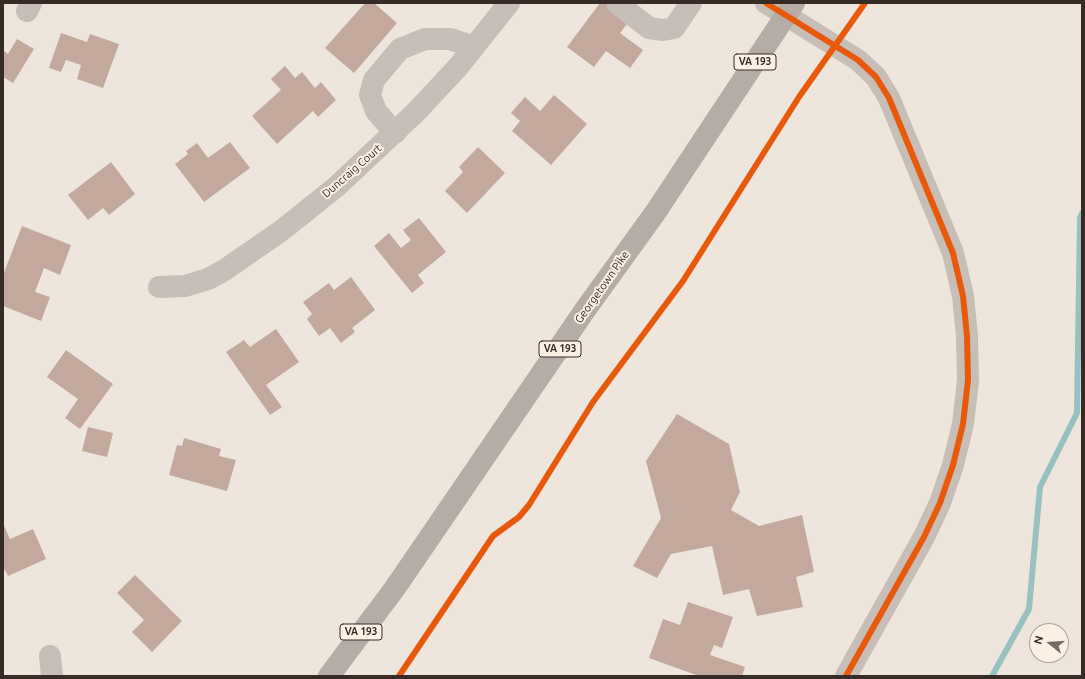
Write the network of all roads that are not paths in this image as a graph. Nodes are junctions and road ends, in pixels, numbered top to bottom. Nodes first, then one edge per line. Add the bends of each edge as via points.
1 (509, 3) edge
2 (617, 3) edge
3 (691, 3) edge
4 (766, 3) edge
5 (790, 9) edge
6 (474, 47) junction
7 (395, 133) junction
8 (159, 288) dead end
9 (395, 588) junction
10 (329, 676) edge
11 (346, 676) edge
12 (846, 676) edge

1 - 6 street, Duncraig Court
2 - 3 street via 649,28 663,30 674,28
4 - 5 street
5 - 9 main road, Georgetown Pike / VA 193 via 655,213 585,310
5 - 12 street via 858,60 876,77 889,98 953,253 963,296 968,336 968,380 963,424 940,503 924,537
6 - 7 street, Duncraig Court
6 - 7 street via 450,39 425,39 400,49 374,80 370,95 376,111
7 - 8 street, Duncraig Court via 336,187 281,231 223,271 185,286
9 - 10 main road, Georgetown Pike / VA 193
9 - 11 main road, Georgetown Pike / VA 193

